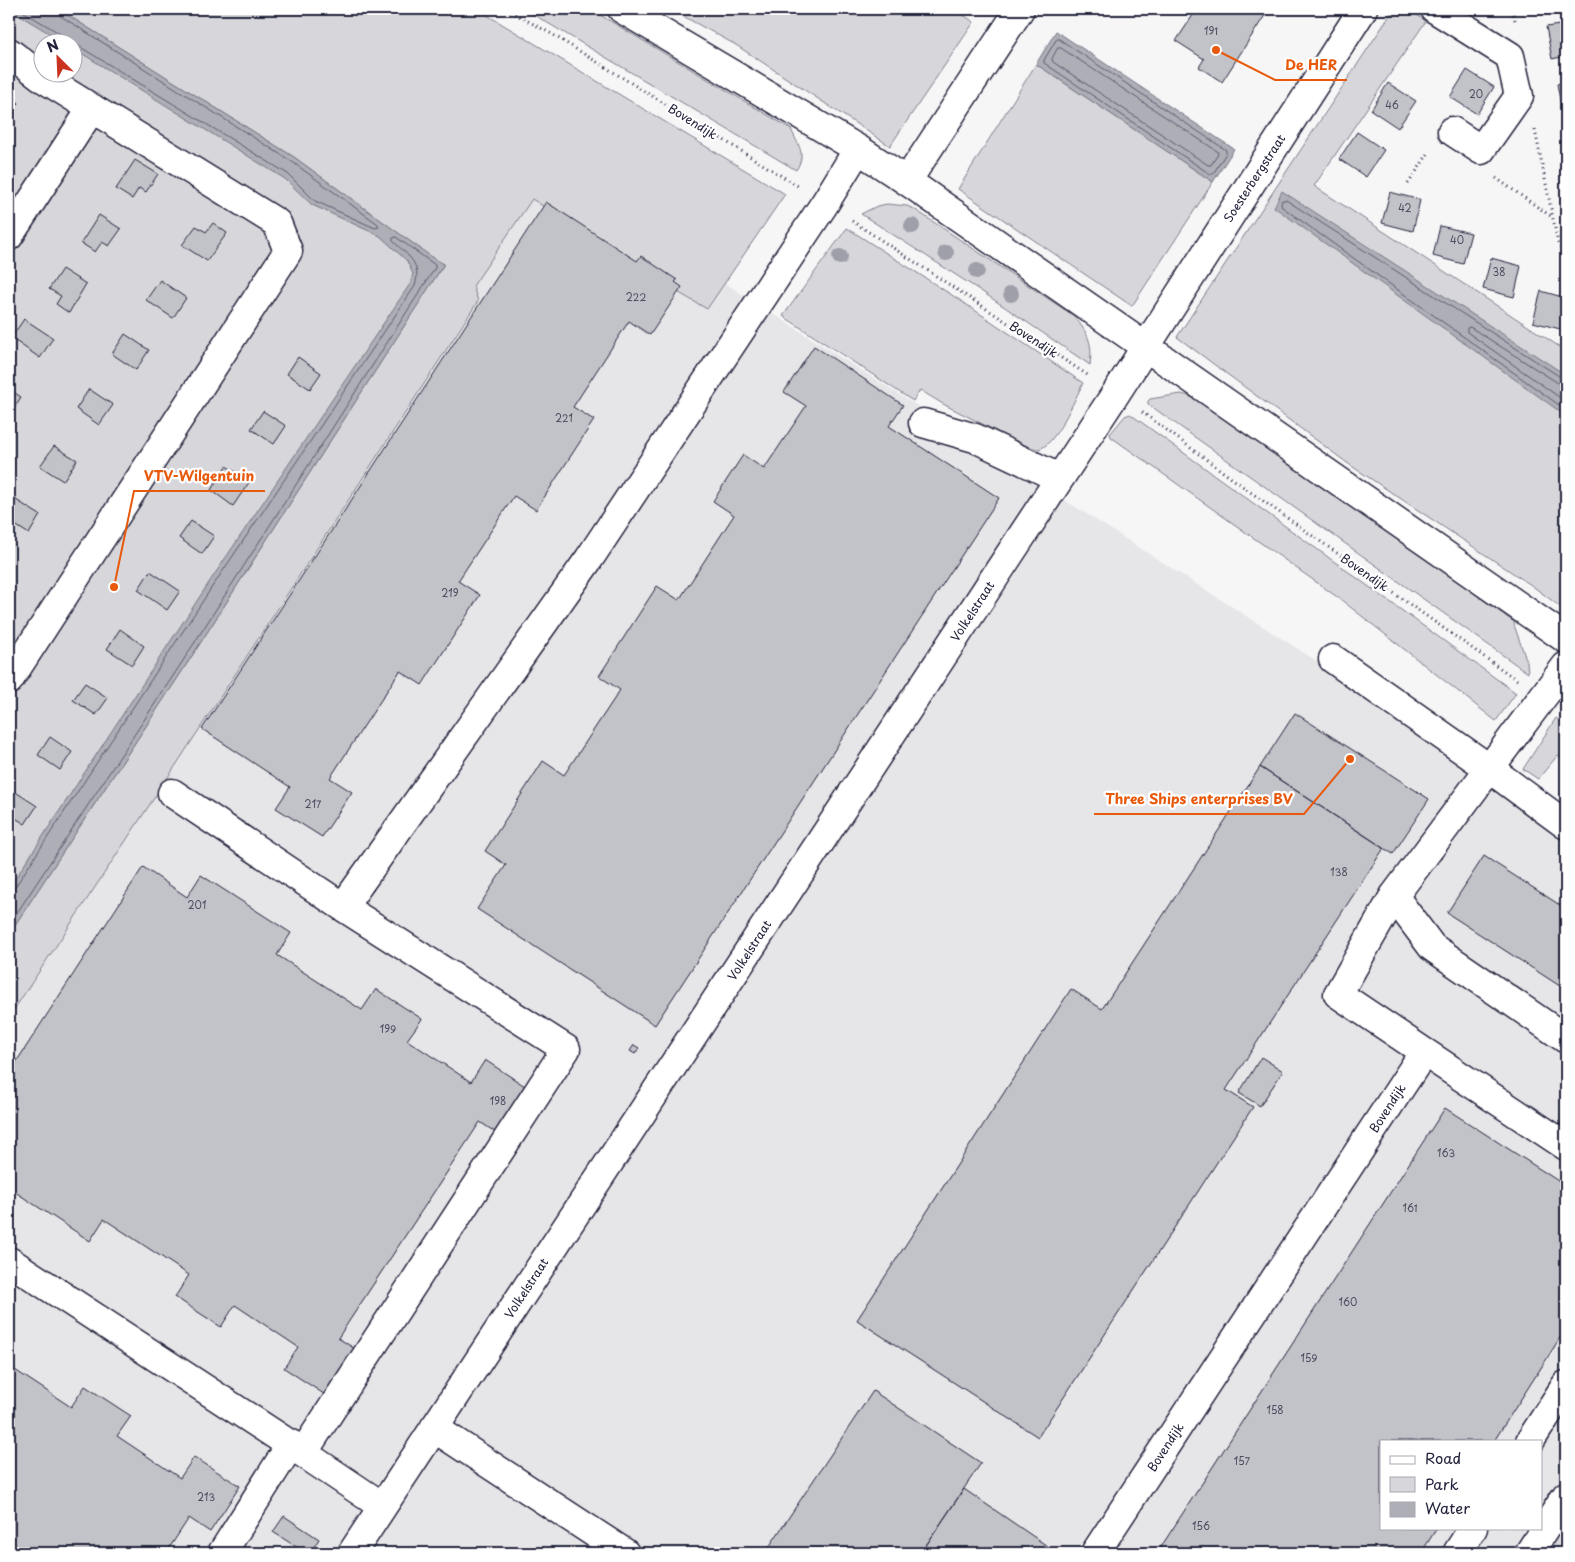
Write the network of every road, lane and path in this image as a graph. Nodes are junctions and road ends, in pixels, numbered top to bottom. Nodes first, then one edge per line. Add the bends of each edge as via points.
1 (506, 9) edge
2 (622, 9) edge
3 (1020, 9) edge
4 (1363, 9) edge
5 (1435, 9) edge
6 (9, 52) edge
7 (1519, 96) junction
8 (92, 108) junction
9 (1452, 131) joint
10 (858, 149) junction
11 (1481, 150) junction
12 (907, 181) junction
13 (1408, 184) dead end
14 (825, 203) junction
15 (1552, 217) junction
16 (9, 236) edge
17 (1566, 257) edge
18 (1146, 346) junction
19 (1116, 393) junction
20 (923, 423) dead end
21 (1060, 478) junction
22 (1566, 639) edge
23 (1333, 659) dead end
24 (1566, 666) edge
25 (9, 680) edge
26 (1544, 697) junction
27 (1490, 768) junction
28 (172, 793) dead end
29 (1566, 825) edge
30 (1394, 896) junction
31 (343, 907) junction
32 (1566, 1039) edge
33 (1424, 1052) junction
34 (1566, 1146) edge
35 (9, 1262) edge
36 (1566, 1385) edge
37 (434, 1428) junction
38 (1531, 1440) edge
39 (297, 1448) junction
40 (1566, 1496) edge
41 (382, 1506) junction
42 (1472, 1530) edge
43 (222, 1553) edge
44 (352, 1553) edge
45 (624, 1553) edge
46 (1096, 1553) edge
47 (1457, 1553) edge
48 (1529, 1553) edge

1 - 14 path, Bovendijk
2 - 10 street
3 - 12 street
4 - 18 street, Soesterbergstraat
5 - 7 street via 1510,56
6 - 8 street via 43,78
7 - 11 street
7 - 15 path via 1529,100
8 - 16 street
8 - 25 street via 277,223 288,251
9 - 11 street
9 - 13 path via 1438,140
10 - 12 street
10 - 14 street
11 - 15 path via 1483,169
12 - 18 street
14 - 19 path, Bovendijk
14 - 31 street via 589,559
15 - 17 path via 1558,243
18 - 19 street, Volkelstraat
18 - 22 street
19 - 21 street, Volkelstraat
19 - 26 path, Bovendijk via 1249,491
20 - 21 street via 975,438
21 - 37 street, Volkelstraat
23 - 27 street
24 - 26 street
26 - 27 street
27 - 29 street
27 - 30 street
28 - 31 street
30 - 32 street via 1432,947
30 - 33 street via 1338,994
31 - 39 street via 566,1049
33 - 34 street
33 - 46 street, Bovendijk
35 - 39 street
36 - 38 street
37 - 41 street, Volkelstraat
37 - 45 street
39 - 41 street
39 - 43 street
40 - 48 street
41 - 44 street, Volkelstraat
42 - 47 street

